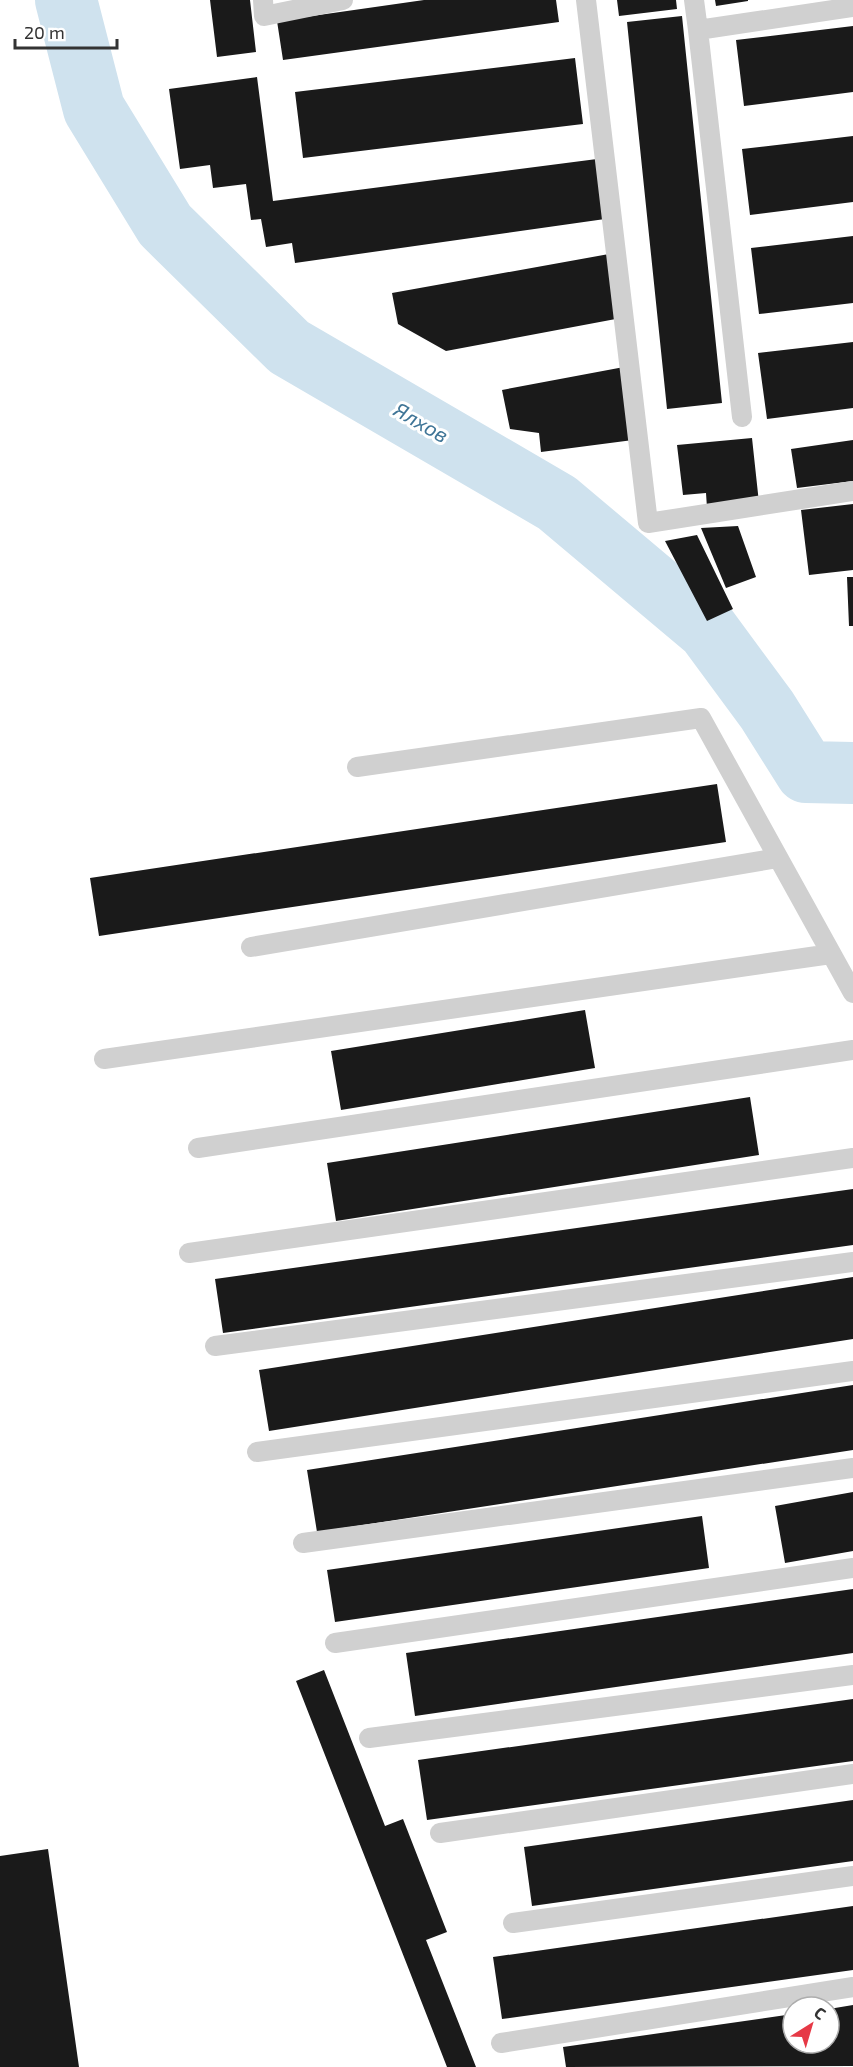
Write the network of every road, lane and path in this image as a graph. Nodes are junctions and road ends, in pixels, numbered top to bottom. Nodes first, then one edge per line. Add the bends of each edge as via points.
1 (262, 0) edge
2 (343, 0) edge
3 (586, 0) edge
4 (694, 0) edge
5 (853, 7) edge
6 (698, 30) junction
7 (742, 417) dead end
8 (853, 490) edge
9 (357, 767) dead end
10 (778, 858) junction
11 (251, 947) dead end
12 (831, 954) junction
13 (853, 993) edge
14 (853, 1050) edge
15 (104, 1059) dead end
16 (198, 1148) dead end
17 (853, 1158) edge
18 (189, 1253) dead end
19 (853, 1262) edge
20 (215, 1346) dead end
21 (853, 1371) edge
22 (257, 1452) dead end
23 (853, 1468) edge
24 (303, 1543) dead end
25 (853, 1568) edge
26 (335, 1643) dead end
27 (853, 1675) edge
28 (369, 1738) dead end
29 (853, 1774) edge
30 (440, 1833) dead end
31 (853, 1876) edge
32 (513, 1923) dead end
33 (853, 1987) edge
34 (501, 2043) dead end

1 - 2 lane via 264,16
3 - 8 lane via 648,523
4 - 6 lane
5 - 6 lane
6 - 7 lane
9 - 10 lane via 701,718
10 - 11 lane
10 - 12 lane
12 - 13 lane
12 - 15 lane
14 - 16 lane
17 - 18 lane
19 - 20 lane
21 - 22 lane
23 - 24 lane
25 - 26 lane
27 - 28 lane
29 - 30 lane
31 - 32 lane
33 - 34 lane

